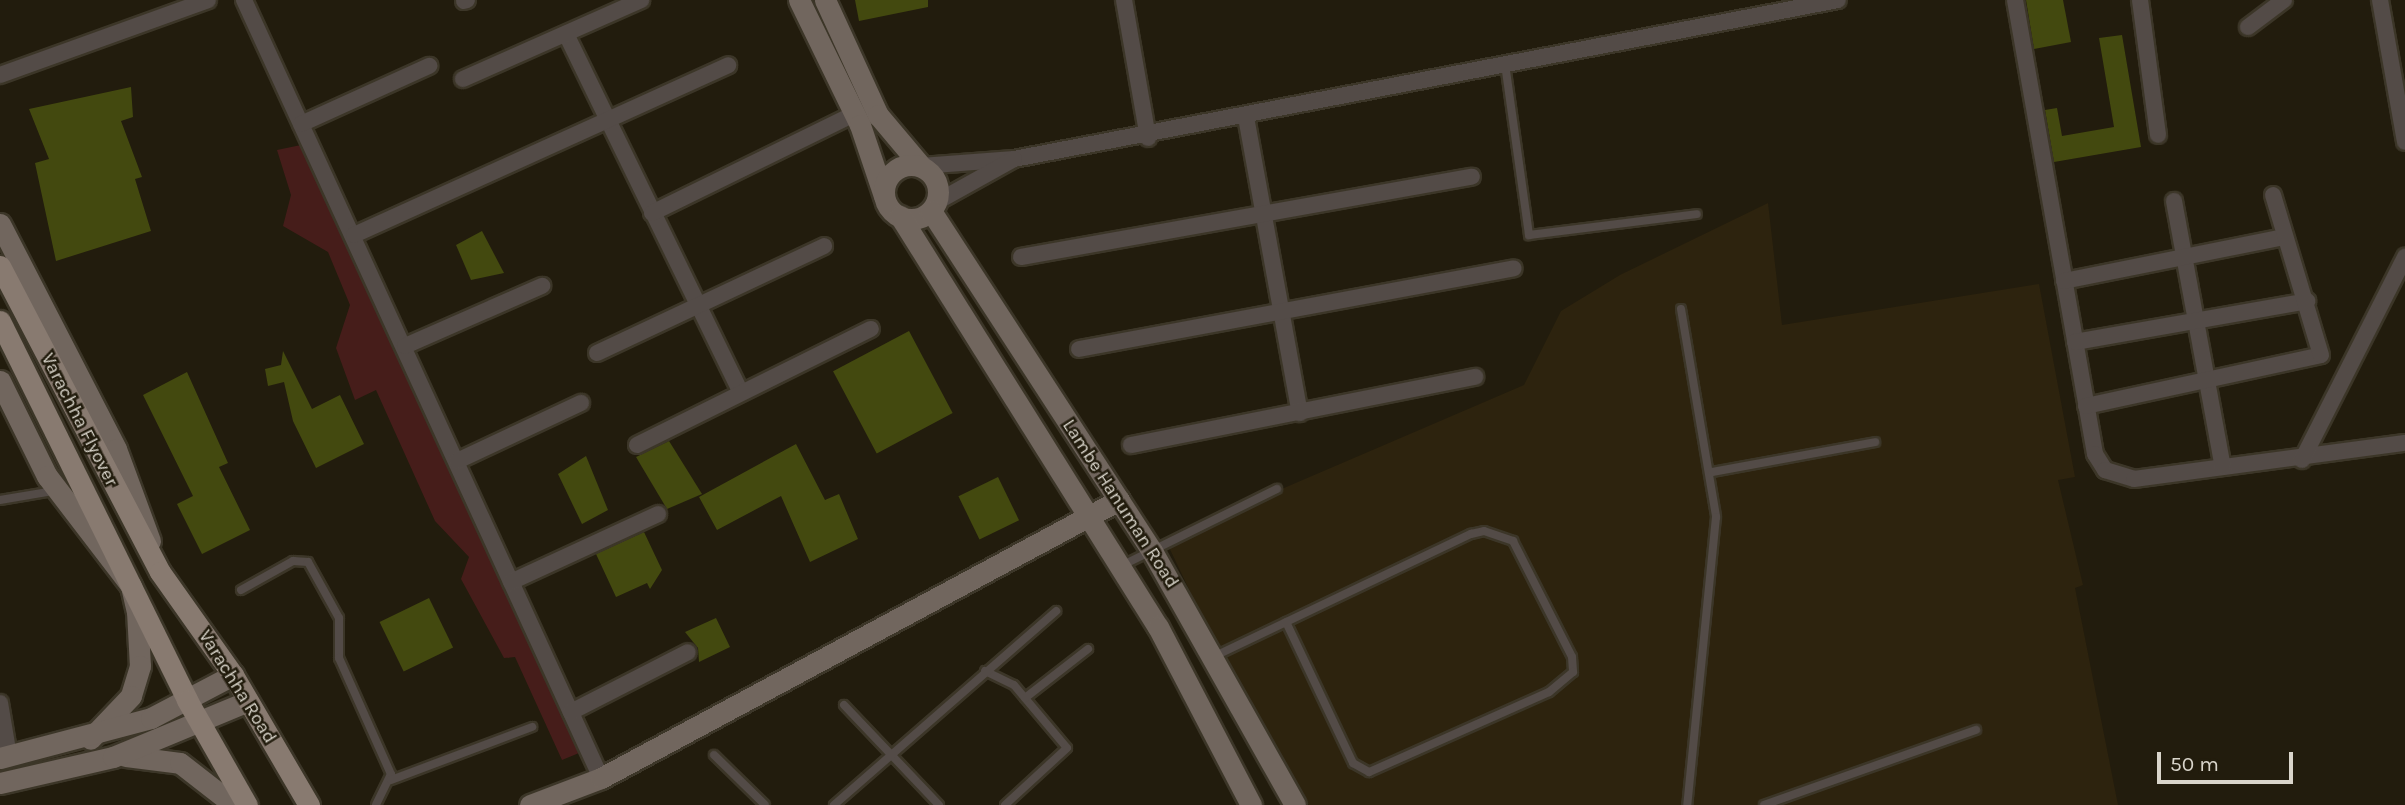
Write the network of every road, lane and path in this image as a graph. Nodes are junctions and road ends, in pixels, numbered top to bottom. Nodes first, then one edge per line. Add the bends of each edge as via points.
1 (208, 0) edge
2 (244, 0) edge
3 (641, 0) edge
4 (799, 0) edge
5 (825, 0) edge
6 (1124, 0) edge
7 (1838, 0) edge
8 (2015, 0) edge
9 (2140, 0) edge
10 (2284, 0) edge
11 (2380, 0) edge
12 (2248, 27) dead end
13 (566, 34) junction
14 (1505, 64) junction
15 (728, 65) dead end
16 (429, 66) dead end
17 (0, 75) edge
18 (463, 79) dead end
19 (854, 114) junction
20 (1246, 117) junction
21 (606, 120) junction
22 (301, 124) junction
23 (2158, 135) dead end
24 (1148, 138) junction
25 (2405, 142) edge
26 (1014, 159) junction
27 (921, 166) junction
28 (1472, 177) dead end
29 (2273, 195) dead end
30 (884, 196) junction
31 (2174, 201) dead end
32 (933, 207) junction
33 (1263, 211) junction
34 (652, 213) junction
35 (1697, 214) dead end
36 (900, 216) junction
37 (0, 225) edge
38 (354, 235) junction
39 (2285, 237) junction
40 (824, 246) dead end
41 (1021, 257) dead end
42 (2184, 257) junction
43 (2405, 257) edge
44 (0, 266) edge
45 (1514, 268) dead end
46 (2064, 281) junction
47 (542, 286) dead end
48 (2306, 301) junction
49 (696, 306) junction
50 (1681, 309) dead end
51 (1282, 311) junction
52 (2196, 320) junction
53 (0, 321) edge
54 (871, 329) dead end
55 (2075, 342) junction
56 (405, 346) junction
57 (1079, 348) dead end
58 (597, 353) dead end
59 (1475, 377) dead end
60 (0, 381) edge
61 (2208, 382) junction
62 (741, 393) junction
63 (581, 403) dead end
64 (2087, 406) junction
65 (1300, 413) junction
66 (1875, 442) dead end
67 (2405, 443) edge
68 (637, 445) dead end
69 (1131, 445) dead end
70 (2302, 460) junction
71 (457, 461) junction
72 (2224, 467) junction
73 (1712, 472) junction
74 (1277, 489) dead end
75 (57, 491) junction
76 (0, 499) edge
77 (1119, 500) junction
78 (658, 514) dead end
79 (1089, 521) junction
80 (1152, 551) junction
81 (1119, 568) junction
82 (160, 572) junction
83 (511, 582) junction
84 (131, 586) junction
85 (241, 590) dead end
86 (1056, 611) dead end
87 (1286, 622) junction
88 (1088, 649) dead end
89 (688, 652) dead end
90 (1215, 656) junction
91 (985, 671) junction
92 (233, 675) junction
93 (1025, 698) junction
94 (187, 700) junction
95 (248, 701) junction
96 (0, 703) edge
97 (844, 705) dead end
98 (571, 712) junction
99 (200, 722) junction
100 (532, 727) dead end
101 (1976, 730) dead end
102 (90, 738) junction
103 (893, 753) junction
104 (714, 755) dead end
105 (5, 757) edge
106 (113, 757) junction
107 (601, 778) junction
108 (391, 780) junction
109 (0, 783) edge
110 (234, 805) edge
111 (247, 805) edge
112 (309, 805) edge
113 (376, 805) edge
114 (530, 805) edge
115 (765, 805) edge
116 (835, 805) edge
117 (939, 805) edge
118 (1005, 805) edge
119 (1251, 805) edge
120 (1295, 805) edge
121 (1687, 805) edge
122 (1764, 805) edge

1 - 17 street
2 - 22 street
3 - 13 street
4 - 19 street
5 - 27 street via 878,115
6 - 24 street
7 - 14 street
8 - 46 street
9 - 23 street
10 - 12 street
11 - 25 street
13 - 18 street
13 - 21 street
14 - 20 street
14 - 35 lane via 1529,235
15 - 21 street
16 - 22 street
19 - 30 street
19 - 34 street
20 - 24 street
20 - 33 street
21 - 34 street
21 - 38 street
22 - 38 street
24 - 26 street
26 - 27 street
26 - 32 street
27 - 30 street via 894,171
27 - 32 street via 935,179
28 - 33 street
29 - 39 street
30 - 36 street
31 - 42 street
32 - 36 street via 916,218
32 - 77 street, Lambe Hanuman Road
33 - 41 street
33 - 51 street
34 - 49 street
36 - 79 street, Lambe Hanuman Road
37 - 82 street via 116,449
38 - 56 street
39 - 42 street
39 - 48 street
40 - 49 street
42 - 46 street
42 - 52 street
43 - 70 street
44 - 82 main road, Varachha Flyover
45 - 51 street
46 - 55 street
47 - 56 street
48 - 52 street
48 - 61 street via 2321,346 2315,361
49 - 58 street
49 - 62 street
50 - 73 lane
51 - 57 street
51 - 65 street
52 - 55 street
52 - 61 street
53 - 84 main road, Varachha Flyover
54 - 62 street
55 - 64 street
56 - 71 street
59 - 65 street
60 - 75 street
61 - 64 street
61 - 72 street
62 - 68 street
63 - 71 street
64 - 72 street via 2095,454 2118,478
65 - 69 street
66 - 73 lane
67 - 70 street
70 - 72 street
71 - 83 street
73 - 121 lane via 1716,517
74 - 80 lane
75 - 76 lane
75 - 84 street
77 - 79 street
77 - 80 street, Lambe Hanuman Road
78 - 83 street
79 - 81 street, Lambe Hanuman Road
79 - 107 street
80 - 81 lane
80 - 90 street, Lambe Hanuman Road
81 - 119 street, Lambe Hanuman Road via 1158,627
82 - 92 main road, Varachha Road
83 - 98 street
84 - 94 main road, Varachha Flyover
84 - 102 street via 141,646 136,684 120,714
85 - 108 lane via 293,562 307,562 339,618 339,658
86 - 91 lane
87 - 87 lane via 1471,534 1498,531 1513,541 1572,657 1573,672 1556,688 1369,772 1353,763
87 - 90 lane
88 - 93 lane
89 - 98 street
90 - 120 street, Lambe Hanuman Road
91 - 93 lane
91 - 103 lane
92 - 94 street
92 - 95 main road, Varachha Road
93 - 118 lane via 1067,748
94 - 99 main road, Varachha Flyover
94 - 102 street
95 - 99 street
95 - 112 main road, Varachha Road
96 - 105 street
97 - 103 lane
98 - 107 street
99 - 106 street
99 - 111 main road, Varachha Flyover
100 - 108 lane
101 - 122 lane
102 - 105 street
103 - 116 lane
103 - 117 lane
104 - 115 lane
106 - 109 street
106 - 110 street via 180,763
107 - 114 street
108 - 113 lane

